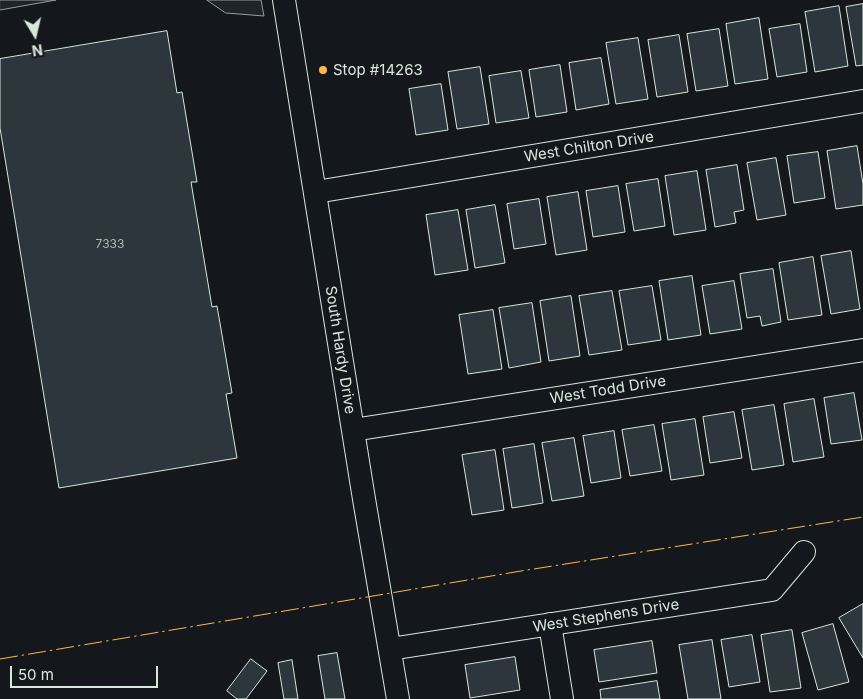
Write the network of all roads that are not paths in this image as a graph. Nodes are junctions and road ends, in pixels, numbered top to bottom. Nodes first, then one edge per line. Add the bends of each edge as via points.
1 (284, 0) edge
2 (863, 101) edge
3 (316, 192) junction
4 (863, 350) edge
5 (353, 430) junction
6 (804, 552) dead end
7 (550, 624) junction
8 (390, 649) junction
9 (398, 699) edge
10 (562, 699) edge

1 - 3 street, South Hardy Drive
2 - 3 street, West Chilton Drive
3 - 5 street, South Hardy Drive
4 - 5 street, West Todd Drive
5 - 8 street, South Hardy Drive
6 - 7 street, West Stephens Drive via 772,590
7 - 8 street, West Stephens Drive
7 - 10 street
8 - 9 street, South Hardy Drive

